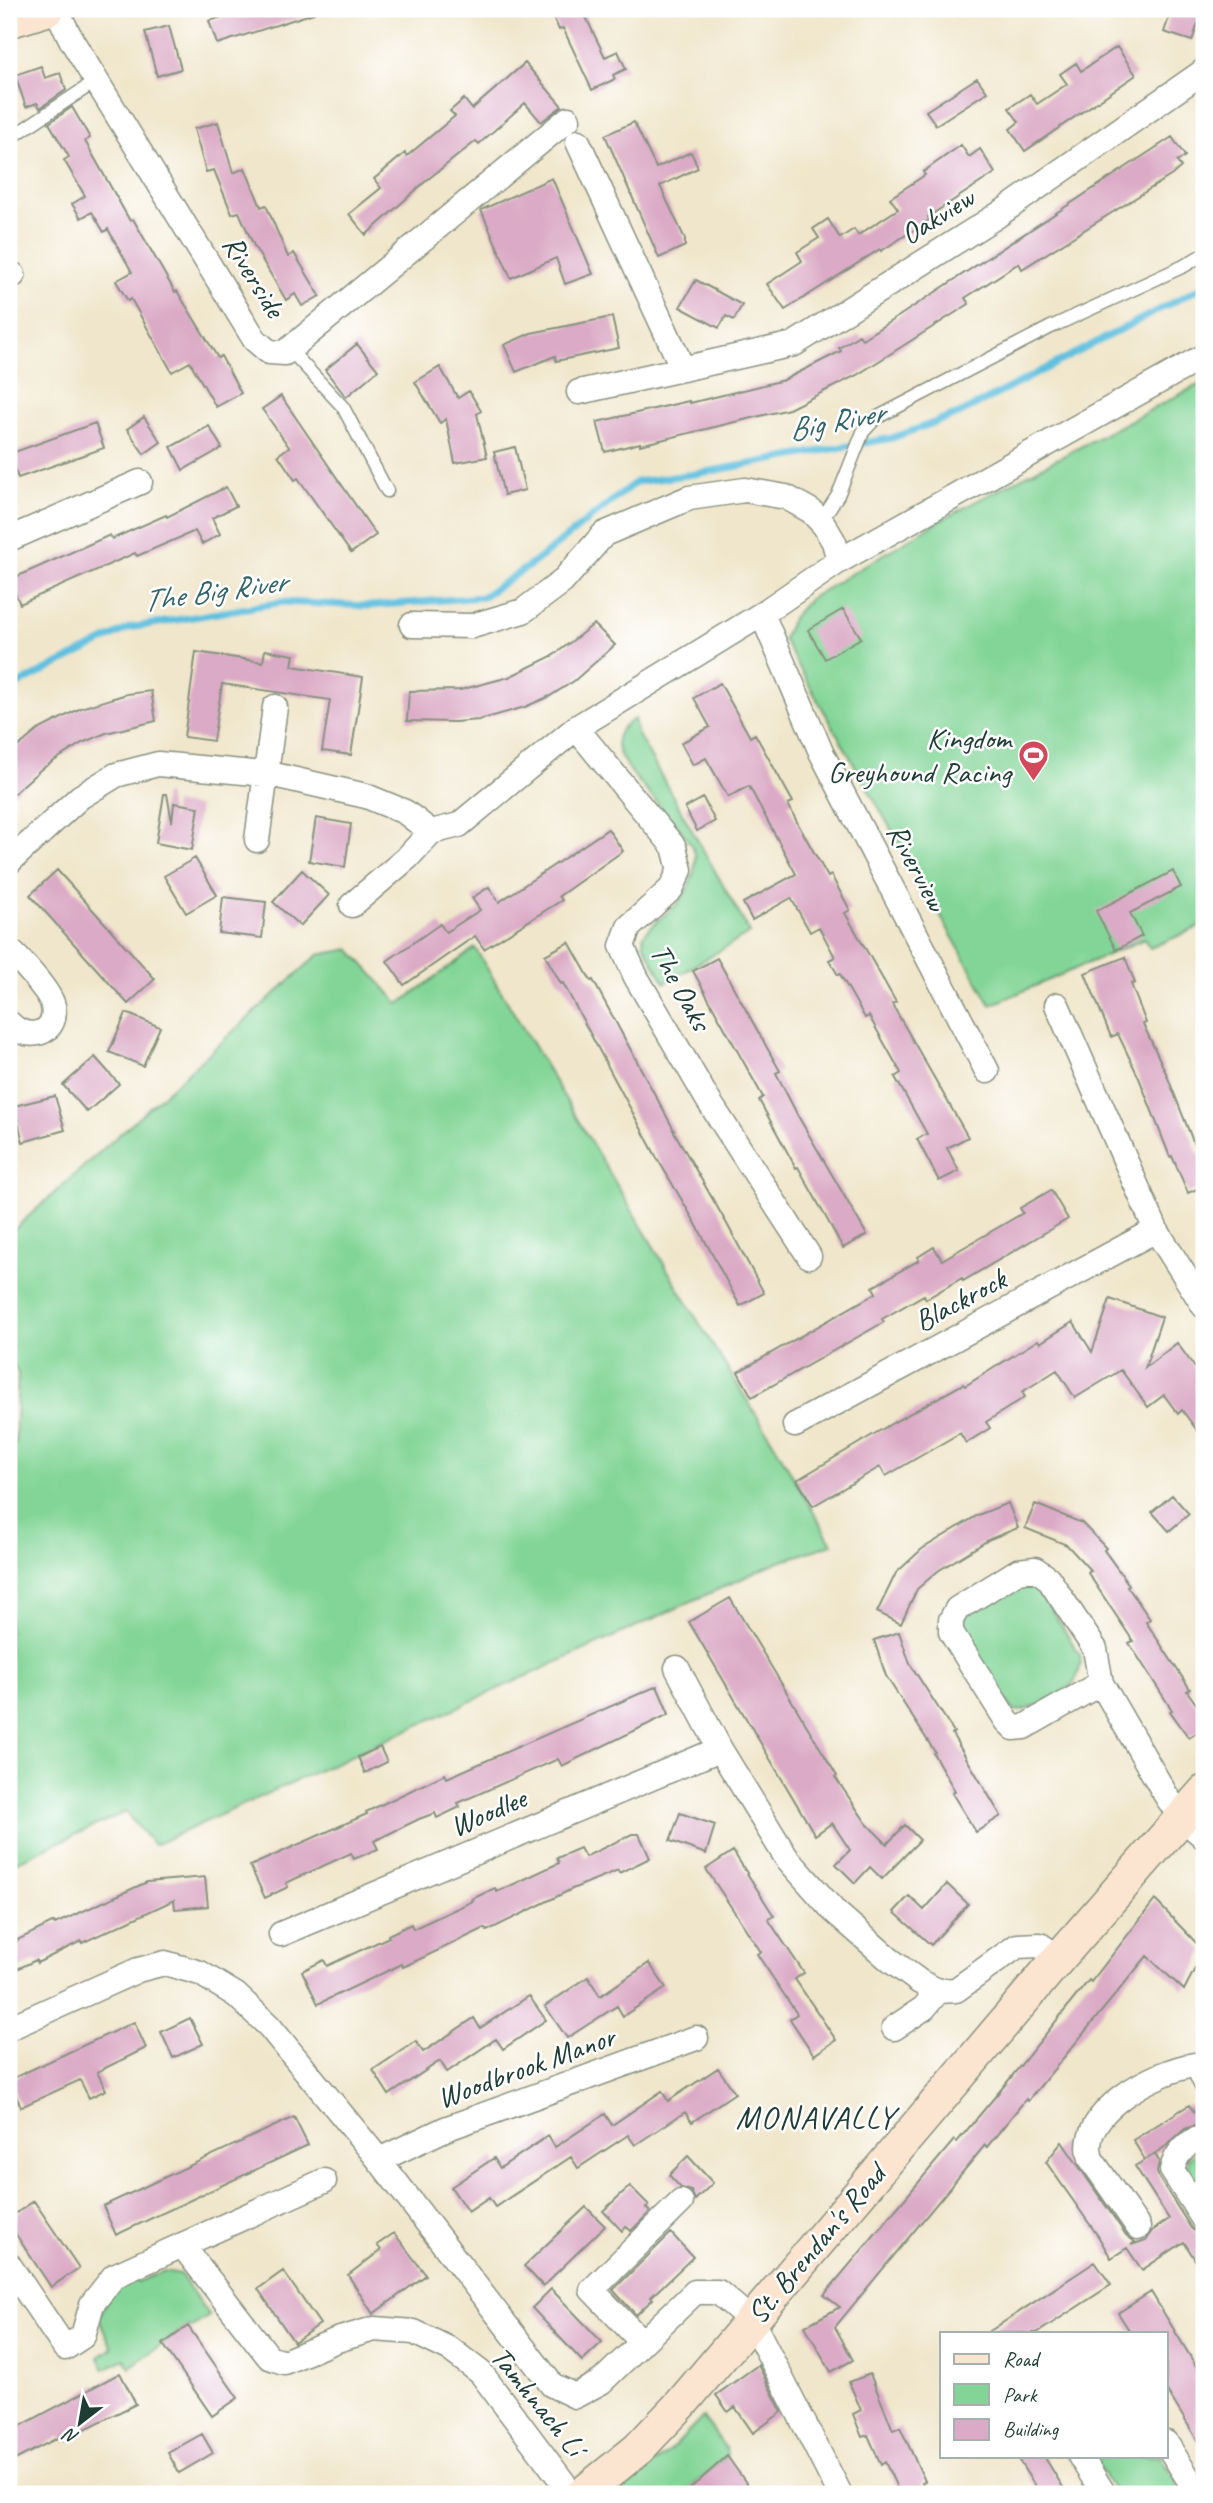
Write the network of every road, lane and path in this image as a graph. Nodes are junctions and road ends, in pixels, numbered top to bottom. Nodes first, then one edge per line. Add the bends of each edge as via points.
1 (48, 9) edge
2 (56, 9) edge
3 (9, 21) edge
4 (1204, 71) edge
5 (96, 81) junction
6 (568, 119) dead end
7 (9, 139) edge
8 (578, 142) dead end
9 (1204, 254) edge
10 (290, 350) junction
11 (1204, 356) edge
12 (682, 369) junction
13 (579, 392) dead end
14 (140, 482) dead end
15 (387, 491) dead end
16 (821, 521) junction
17 (9, 538) edge
18 (839, 561) junction
19 (762, 614) junction
20 (412, 625) dead end
21 (275, 707) dead end
22 (576, 728) junction
23 (265, 774) junction
24 (431, 832) junction
25 (257, 840) dead end
26 (9, 862) edge
27 (352, 905) dead end
28 (9, 950) edge
29 (1057, 1005) dead end
30 (9, 1023) edge
31 (988, 1071) dead end
32 (1156, 1230) junction
33 (809, 1256) dead end
34 (1204, 1306) edge
35 (795, 1426) dead end
36 (677, 1668) dead end
37 (1101, 1683) junction
38 (720, 1749) junction
39 (1204, 1792) edge
40 (1193, 1827) edge
41 (281, 1934) dead end
42 (1059, 1958) junction
43 (938, 1991) junction
44 (9, 2028) edge
45 (894, 2028) dead end
46 (696, 2038) dead end
47 (1199, 2060) edge
48 (1204, 2092) edge
49 (1204, 2138) edge
50 (379, 2160) junction
51 (324, 2181) dead end
52 (681, 2202) dead end
53 (1204, 2220) edge
54 (1138, 2227) dead end
55 (182, 2245) junction
56 (9, 2265) edge
57 (752, 2321) junction
58 (642, 2342) junction
59 (1168, 2446) edge
60 (1081, 2458) edge
61 (572, 2494) edge
62 (582, 2494) edge
63 (839, 2494) edge
64 (1104, 2494) edge
65 (1198, 2494) edge

1 - 3 main road
2 - 5 street, Riverside
4 - 12 street, Oakview via 998,215 794,344
5 - 7 lane
5 - 10 street, Riverside via 255,340 269,352
6 - 10 street, Riverside
8 - 12 street
9 - 16 lane via 1051,327 869,423 838,495
10 - 15 lane via 343,407
11 - 18 street
12 - 13 street, Oakview
14 - 17 street
16 - 18 street
16 - 20 street via 786,498 758,492 689,498 604,534 562,582 523,611 472,626
18 - 19 street
19 - 22 street
19 - 31 street, Riverview via 821,752
21 - 23 street
22 - 24 street via 459,825
22 - 33 street, The Oaks via 674,847 680,870 671,889 629,927 622,946 708,1100
23 - 24 street via 366,796 405,811
23 - 25 street
23 - 26 street via 158,764 116,775 80,797
24 - 27 street
28 - 30 street via 48,995 54,1010 49,1025 37,1034 22,1034
29 - 32 street
32 - 34 street
32 - 35 street, Blackrock
36 - 38 street
37 - 37 street via 1095,1649 1048,1578 1035,1569 1018,1571 957,1609 951,1620 951,1633 1014,1728 1024,1727
37 - 40 street via 1167,1797
38 - 41 street, Woodlee
38 - 43 street via 786,1857 833,1910 890,1960
39 - 40 main road, St. Brendan's Road
40 - 42 main road, St. Brendan's Road
42 - 43 street via 1040,1945 1017,1946 956,1990
42 - 57 main road, St. Brendan's Road
43 - 45 street via 924,2008
44 - 50 street via 138,1970 165,1964 200,1973 236,1995 270,2026
46 - 50 street, Woodbrook Manor via 445,2129
47 - 48 lane via 1194,2073
47 - 54 street via 1145,2082 1105,2113 1091,2134 1087,2146 1091,2160
49 - 53 street via 1185,2147 1172,2170
50 - 58 street via 552,2385 575,2396 601,2382
51 - 55 street
52 - 58 street via 592,2290
55 - 56 street via 114,2276 92,2304 83,2336 65,2348
55 - 61 street, Tamhnach Lí via 269,2357 284,2362 374,2329 414,2332 452,2350 481,2373
57 - 58 street via 719,2292 695,2292
57 - 62 main road, St. Brendan's Road via 638,2449
57 - 63 street
59 - 65 street
60 - 64 street

